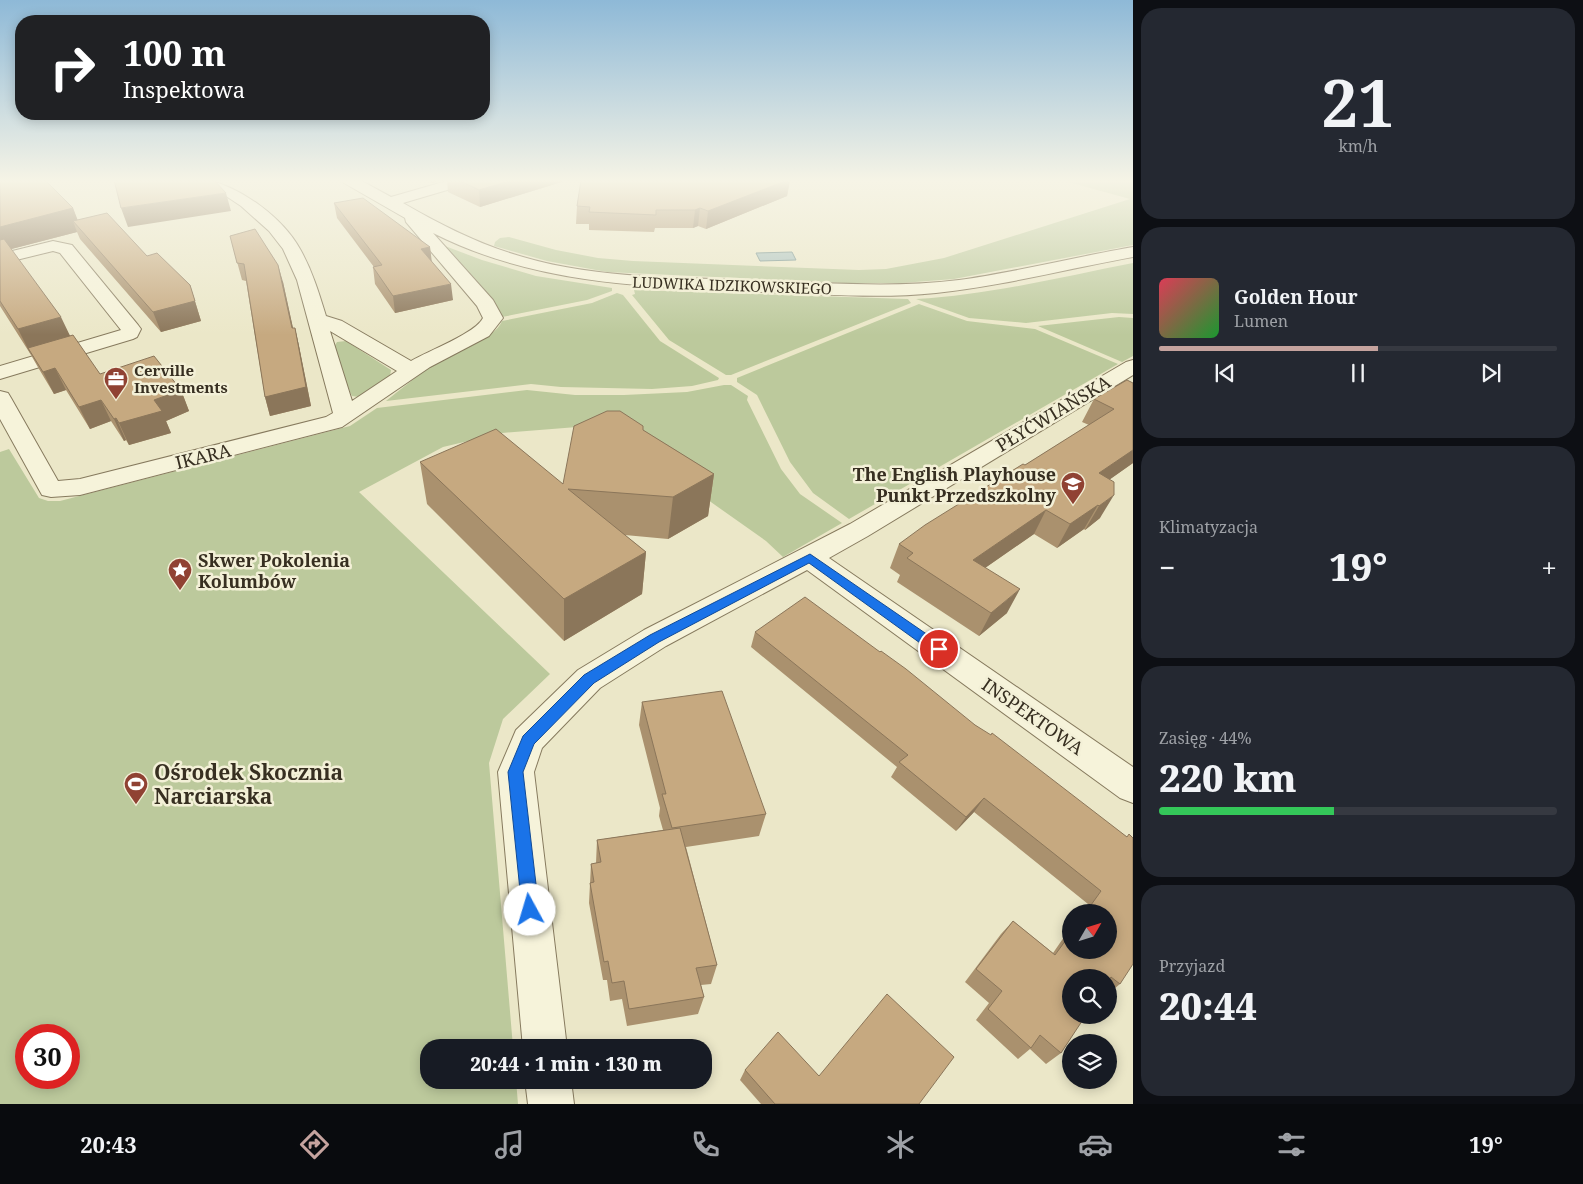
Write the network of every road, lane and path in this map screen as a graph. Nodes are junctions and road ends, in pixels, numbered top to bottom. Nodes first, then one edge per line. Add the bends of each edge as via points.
1 (277, 232) edge
2 (421, 232) edge
3 (445, 232) edge
4 (1133, 252) edge
5 (0, 259) edge
6 (318, 320) junction
7 (1133, 366) edge
8 (411, 370) junction
9 (0, 373) edge
10 (0, 398) edge
11 (345, 416) junction
12 (810, 558) junction
13 (1133, 787) edge
14 (544, 1039) edge
15 (549, 1089) edge
16 (551, 1104) edge

1 - 6 street via 296,257
2 - 8 street, IKARA via 476,292 493,318 484,330
3 - 4 street, LUDWIKA IDZIKOWSKIEGO via 510,259 558,271 632,281 868,290 976,283
5 - 9 street via 53,246 66,249 131,329 126,335
6 - 8 street via 335,325
6 - 11 street
7 - 12 street, PŁYĆWIAŃSKA
8 - 11 street, IKARA
10 - 11 street, IKARA via 47,483 59,490 322,426
12 - 13 street, INSPEKTOWA
12 - 14 street, PŁYĆWIAŃSKA via 655,638 589,679 528,740 516,772
15 - 16 street

